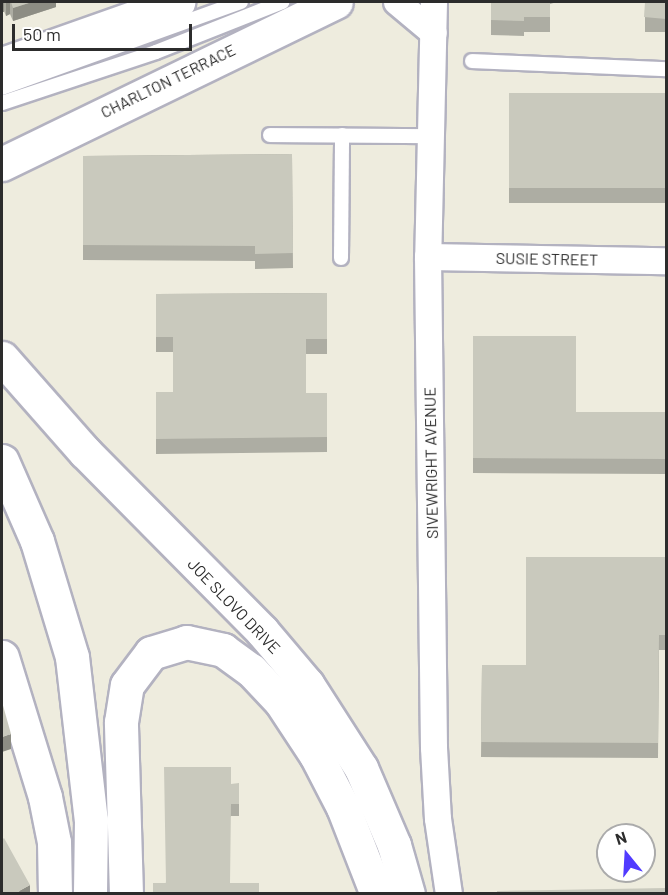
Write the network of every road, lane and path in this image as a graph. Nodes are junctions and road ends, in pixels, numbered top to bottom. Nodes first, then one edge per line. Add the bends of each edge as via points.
1 (178, 2) edge
2 (242, 2) edge
3 (282, 2) edge
4 (336, 2) edge
5 (397, 2) edge
6 (434, 2) edge
7 (434, 33) junction
8 (472, 61) dead end
9 (2, 64) edge
10 (666, 69) edge
11 (2, 88) edge
12 (2, 103) edge
13 (270, 135) dead end
14 (342, 135) junction
15 (431, 136) junction
16 (2, 164) edge
17 (428, 257) junction
18 (340, 258) dead end
19 (666, 261) edge
20 (2, 358) edge
21 (2, 461) edge
22 (2, 657) edge
23 (55, 894) edge
24 (90, 894) edge
25 (126, 894) edge
26 (376, 894) edge
27 (408, 894) edge
28 (449, 894) edge

1 - 9 main road
2 - 11 lane
3 - 12 lane via 156,52
4 - 16 main road, CHARLTON TERRACE
5 - 7 street
6 - 7 street, SIVEWRIGHT AVENUE
7 - 15 street, SIVEWRIGHT AVENUE
8 - 10 lane
13 - 14 lane
14 - 15 lane
14 - 18 lane
15 - 17 street, SIVEWRIGHT AVENUE
17 - 19 street, SUSIE STREET
17 - 28 street, SIVEWRIGHT AVENUE via 434,748 438,819
20 - 27 main road, JOE SLOVO DRIVE via 101,469 262,631 307,684 361,768 394,845
21 - 24 main road via 37,541 72,657 91,820
22 - 23 main road via 45,797 54,842
25 - 26 main road via 121,722 127,685 151,653 186,642 223,650 251,670 281,702 343,807

